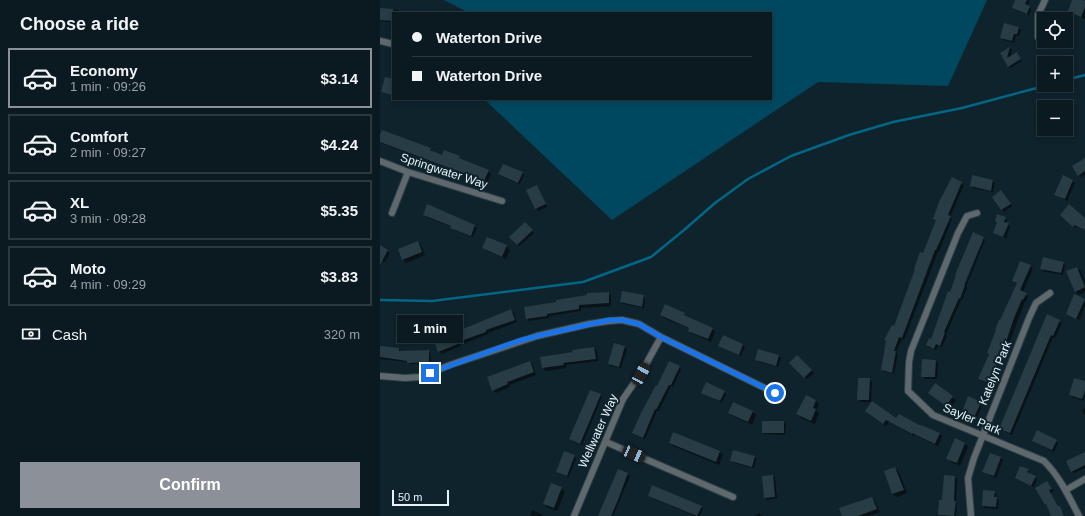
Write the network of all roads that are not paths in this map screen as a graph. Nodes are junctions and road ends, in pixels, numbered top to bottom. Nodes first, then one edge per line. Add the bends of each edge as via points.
1 (1045, 0) edge
2 (1039, 12) edge
3 (380, 41) edge
4 (392, 44) edge
5 (380, 161) edge
6 (408, 172) junction
7 (502, 201) dead end
8 (392, 213) dead end
9 (977, 213) dead end
10 (1050, 293) dead end
11 (661, 337) junction
12 (380, 376) edge
13 (775, 393) dead end
14 (982, 436) junction
15 (606, 442) junction
16 (1085, 479) edge
17 (1066, 490) junction
18 (733, 497) dead end
19 (574, 516) edge
20 (971, 516) edge
21 (1079, 516) edge

1 - 2 street
3 - 4 street
5 - 6 street, Springwater Way
6 - 7 street, Springwater Way
6 - 8 street
9 - 14 street, Sayler Park via 966,216 914,344 909,362 908,392 934,415
10 - 14 street, Katelyn Park via 1036,303
11 - 12 street via 639,324 609,320 518,341 420,377
11 - 13 street
11 - 15 street, Wellwater Way via 641,374 623,399
14 - 17 street, Sayler Park via 1044,461
14 - 20 street, Katelyn Park via 968,478
15 - 18 street
15 - 19 street, Wellwater Way
16 - 17 street
17 - 21 street, Sayler Park

